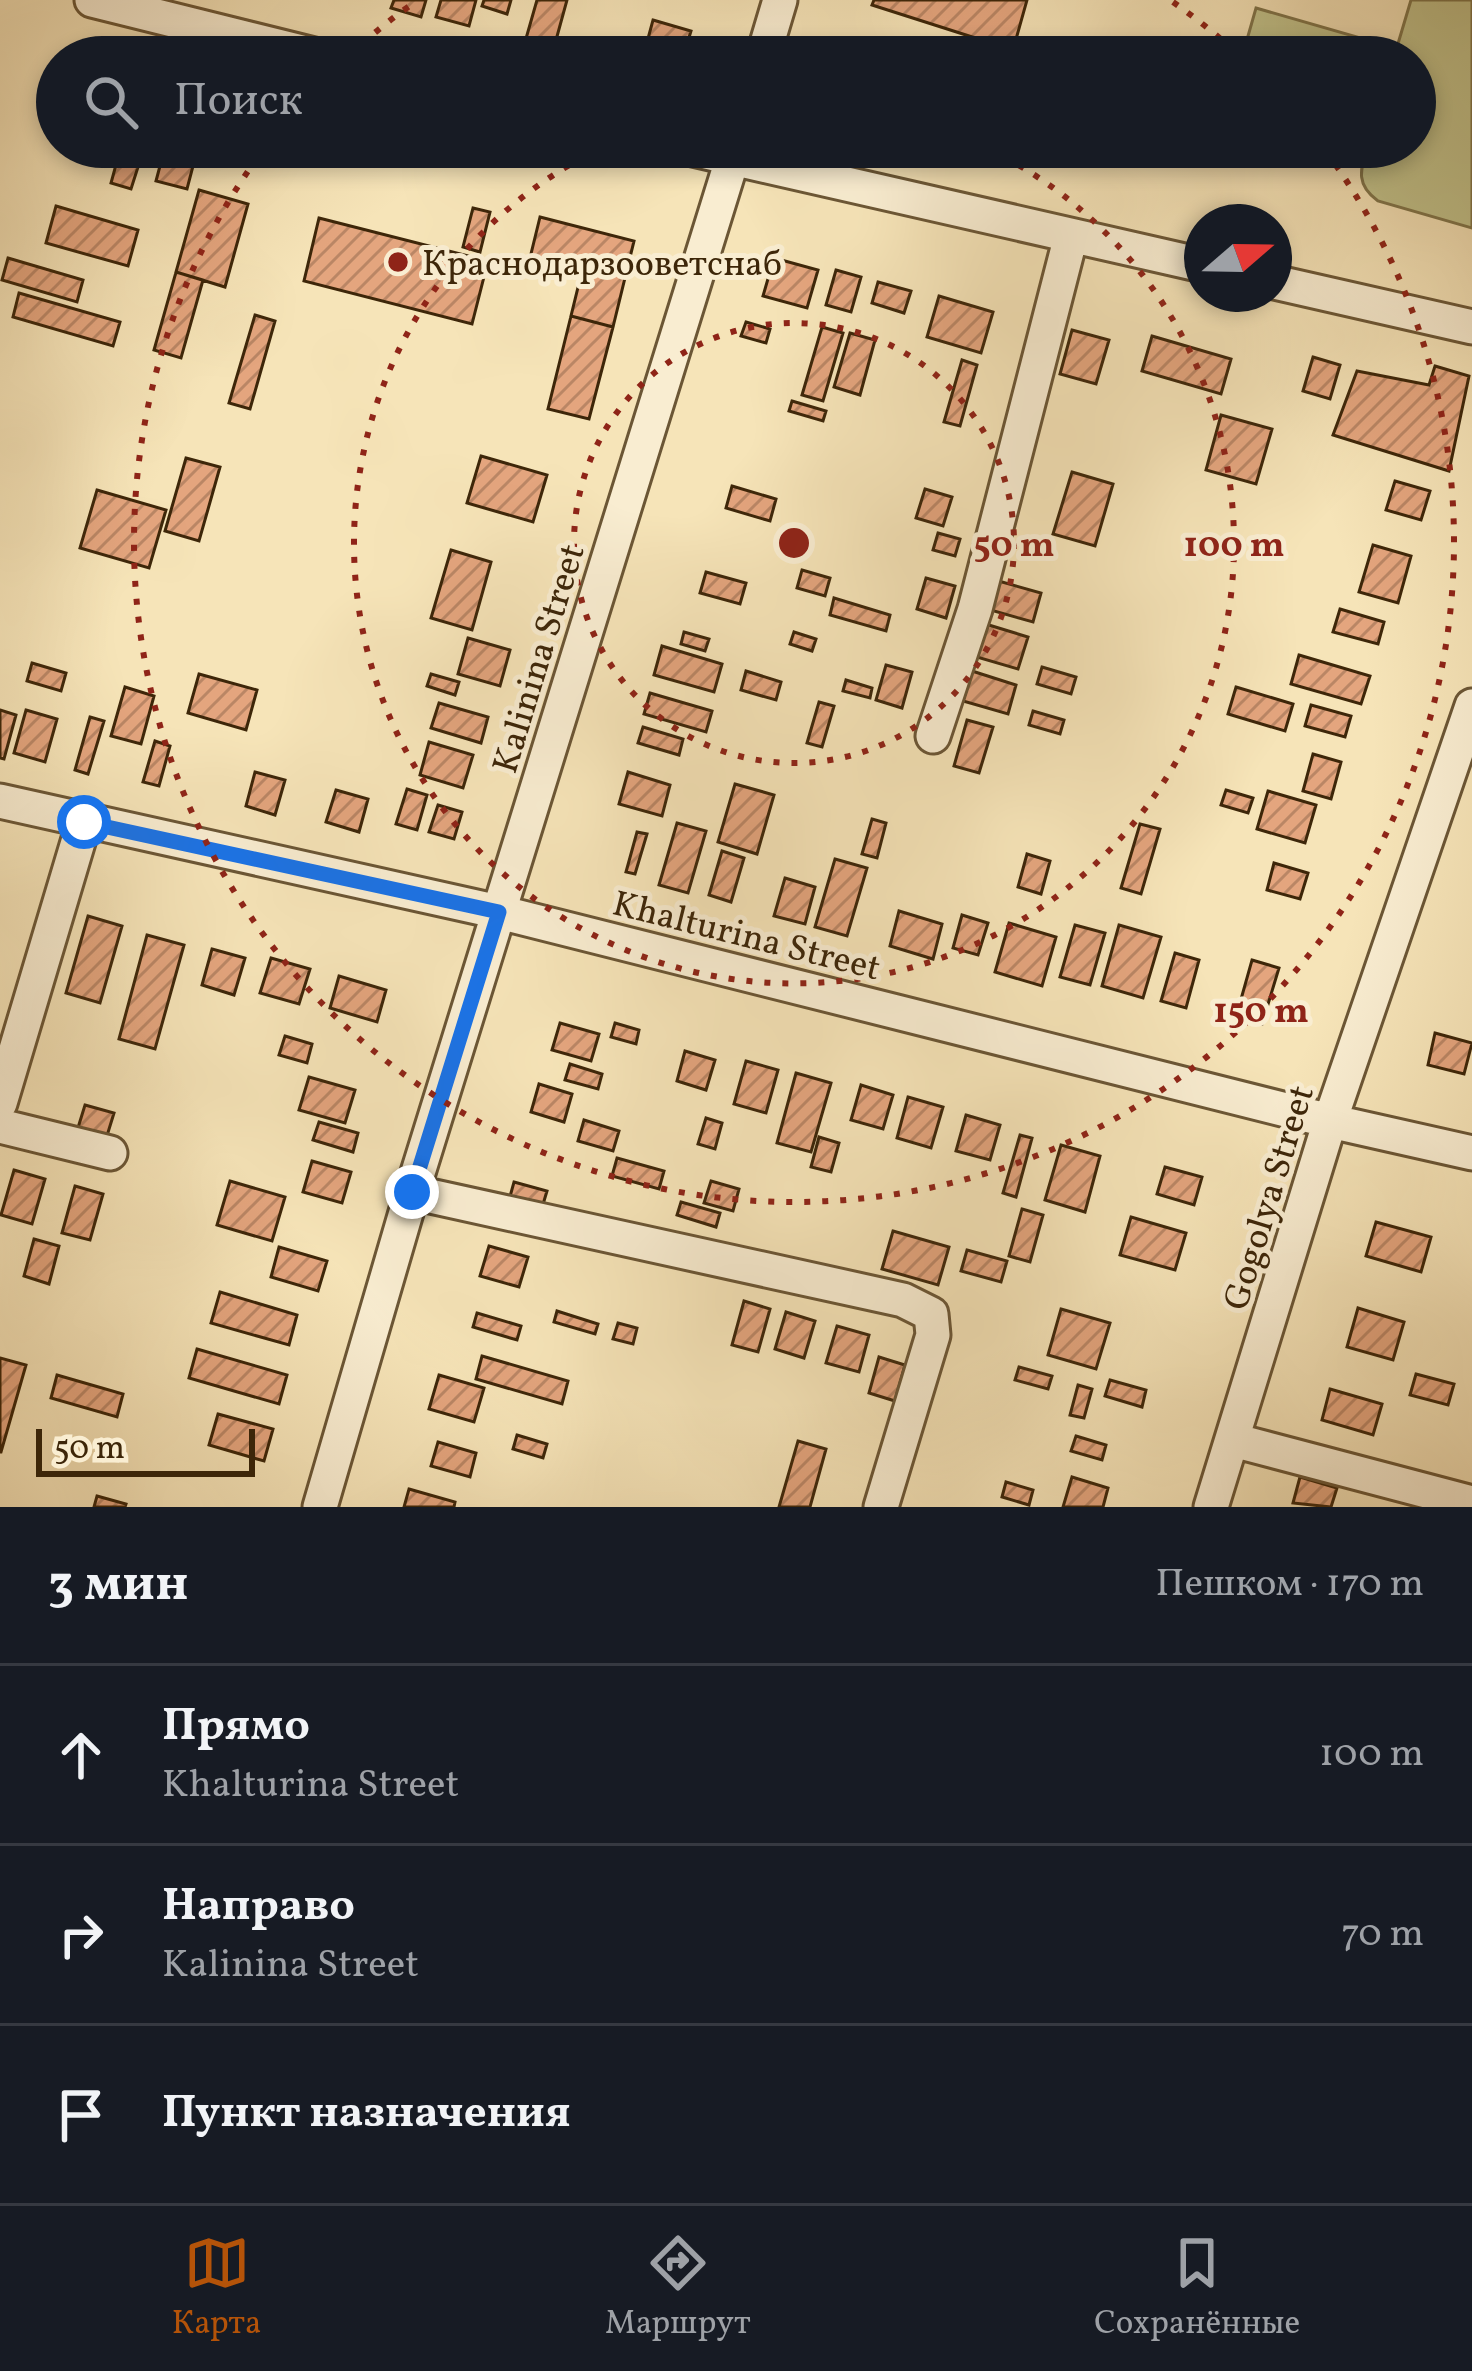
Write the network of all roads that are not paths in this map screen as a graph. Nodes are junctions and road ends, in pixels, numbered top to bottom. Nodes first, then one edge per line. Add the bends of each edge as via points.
1 (92, 0) edge
2 (780, 0) edge
3 (237, 36) edge
4 (769, 36) edge
5 (729, 168) edge
6 (795, 168) edge
7 (1071, 236) junction
8 (1184, 262) edge
9 (1292, 286) edge
10 (1472, 327) edge
11 (1472, 706) edge
12 (933, 736) dead end
13 (0, 801) edge
14 (84, 822) junction
15 (499, 912) junction
16 (0, 1103) edge
17 (1330, 1121) junction
18 (0, 1126) edge
19 (110, 1153) dead end
20 (1472, 1153) edge
21 (412, 1192) junction
22 (1233, 1440) junction
23 (1472, 1503) edge
24 (320, 1507) edge
25 (881, 1507) edge
26 (1211, 1507) edge

1 - 3 street
2 - 4 street
5 - 15 street, Kalinina Street
6 - 7 street
7 - 8 street
7 - 12 street via 975,609
9 - 10 street
11 - 17 street, Gogolya Street
13 - 14 street, Khalturina Street
14 - 15 street, Khalturina Street
14 - 16 street
15 - 17 street, Khalturina Street
15 - 21 street, Kalinina Street
17 - 20 street, Khalturina Street
17 - 22 street, Gogolya Street
18 - 19 street
21 - 24 street, Kalinina Street
21 - 25 street via 903,1300 931,1314 933,1335
22 - 23 street
22 - 26 street, Gogolya Street

